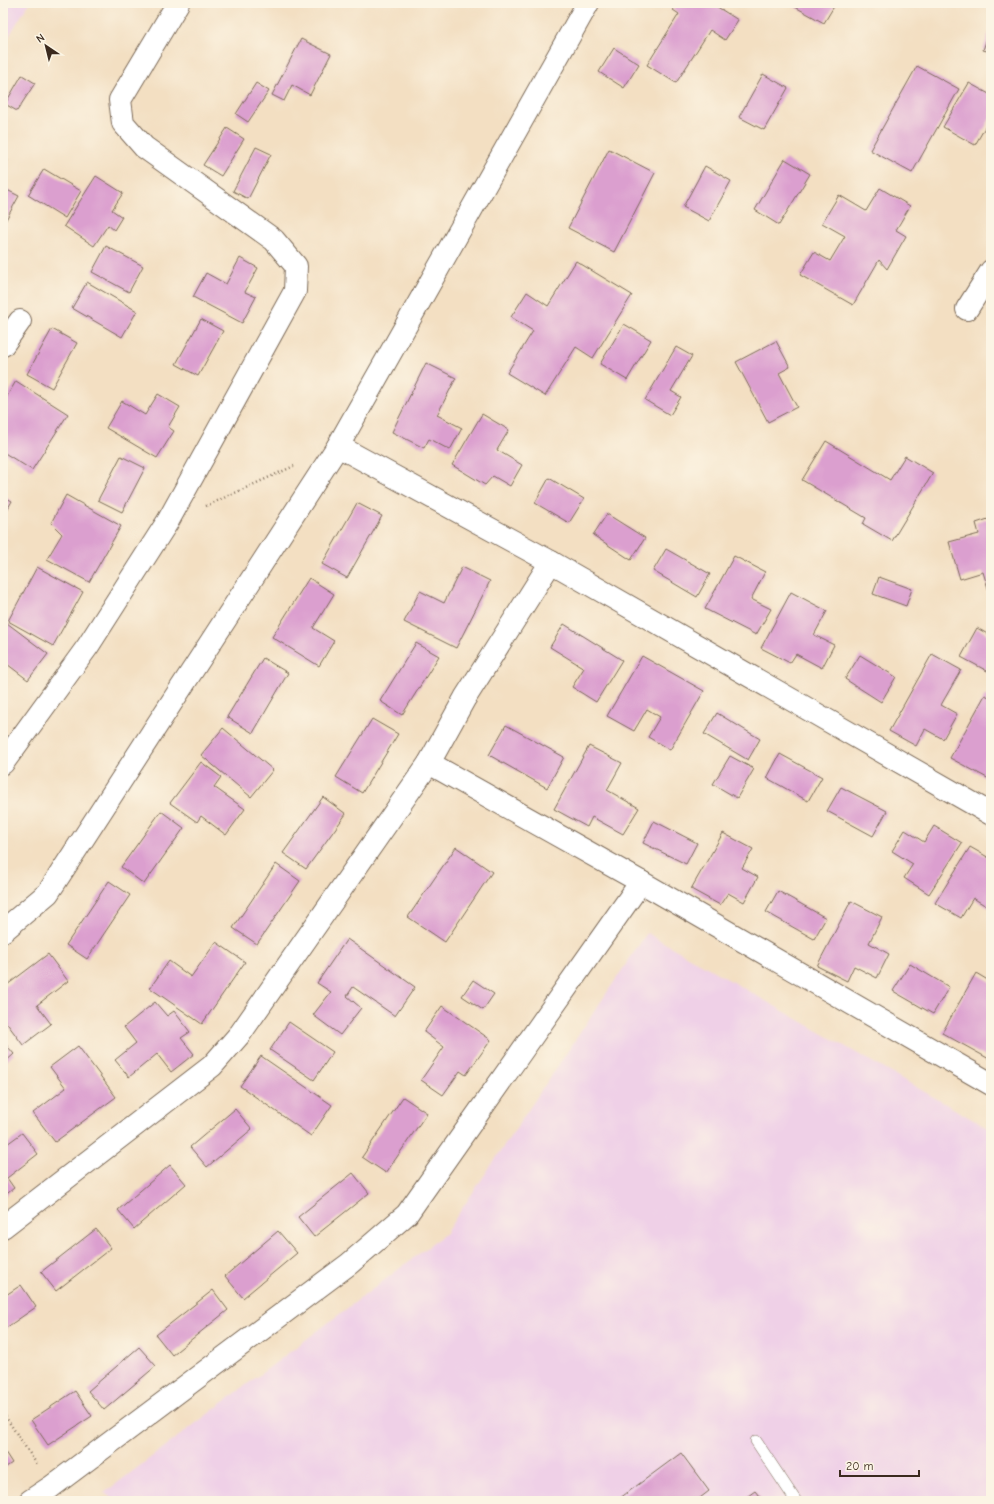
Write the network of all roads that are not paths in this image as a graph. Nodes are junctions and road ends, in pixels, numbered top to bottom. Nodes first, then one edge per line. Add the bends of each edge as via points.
1 (178, 3) edge
2 (588, 3) edge
3 (991, 271) edge
4 (967, 309) dead end
5 (20, 321) dead end
6 (3, 345) edge
7 (338, 446) junction
8 (551, 562) junction
9 (3, 763) edge
10 (429, 763) junction
11 (991, 814) edge
12 (641, 882) junction
13 (3, 931) edge
14 (991, 1084) edge
15 (3, 1227) edge
16 (756, 1441) dead end
17 (30, 1501) edge
18 (796, 1501) edge

1 - 9 street via 120,100 123,122 144,148 274,240 296,266 295,291 168,521 88,646
2 - 7 street
3 - 4 street
5 - 6 street
7 - 8 street
7 - 13 street via 48,893
8 - 10 street via 465,698
8 - 11 street
10 - 12 street
10 - 15 street via 240,1034 212,1066
12 - 14 street
12 - 17 street via 407,1214 349,1264
16 - 18 lane

